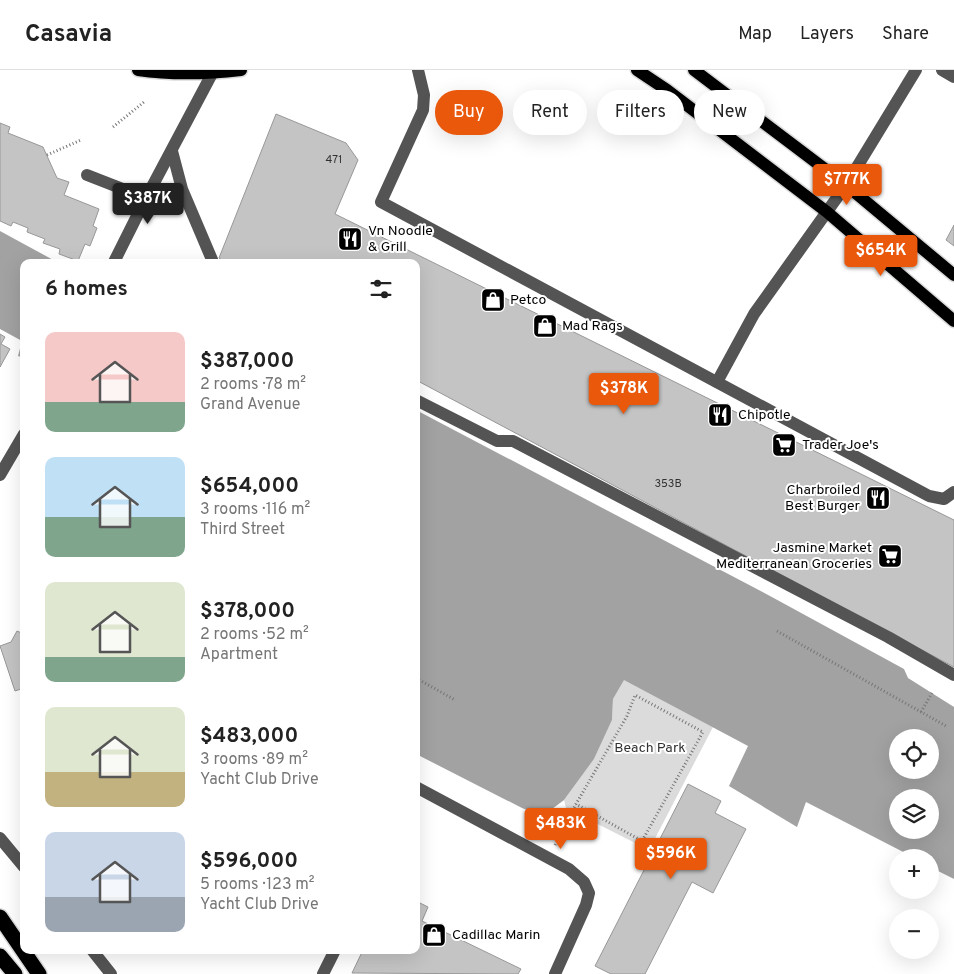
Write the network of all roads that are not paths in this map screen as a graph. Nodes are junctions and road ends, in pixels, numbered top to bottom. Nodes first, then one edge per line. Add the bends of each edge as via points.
1 (138, 70) edge
2 (241, 70) edge
3 (418, 70) edge
4 (638, 70) edge
5 (694, 70) edge
6 (916, 70) edge
7 (942, 70) edge
8 (214, 72) edge
9 (954, 77) edge
10 (172, 151) junction
11 (87, 175) dead end
12 (846, 185) junction
13 (146, 198) junction
14 (827, 212) junction
15 (116, 259) edge
16 (212, 259) edge
17 (954, 274) edge
18 (954, 321) edge
19 (717, 382) junction
20 (420, 402) edge
21 (20, 440) edge
22 (0, 475) edge
23 (954, 492) edge
24 (954, 675) edge
25 (420, 789) edge
26 (0, 838) edge
27 (20, 862) edge
28 (0, 917) edge
29 (20, 946) edge
30 (25, 954) edge
31 (95, 954) edge
32 (333, 954) edge
33 (0, 956) edge
34 (14, 974) edge
35 (39, 974) edge
36 (111, 974) edge
37 (323, 974) edge
38 (555, 974) edge

1 - 8 main road
2 - 8 main road
3 - 19 street via 424,95 423,110 381,202
4 - 14 main road
5 - 12 main road
6 - 12 street
7 - 9 street
8 - 10 street
10 - 13 street
10 - 16 street via 182,189
11 - 13 street
12 - 14 street
12 - 17 main road
13 - 15 street
14 - 18 main road
14 - 19 street via 754,314
19 - 23 street via 929,496 944,499
20 - 24 street via 497,441 513,441 888,637
21 - 22 street
25 - 38 street via 569,869 584,882 589,893 586,905
26 - 27 street
28 - 29 highway
30 - 35 highway
31 - 36 street
32 - 37 street
33 - 34 highway

